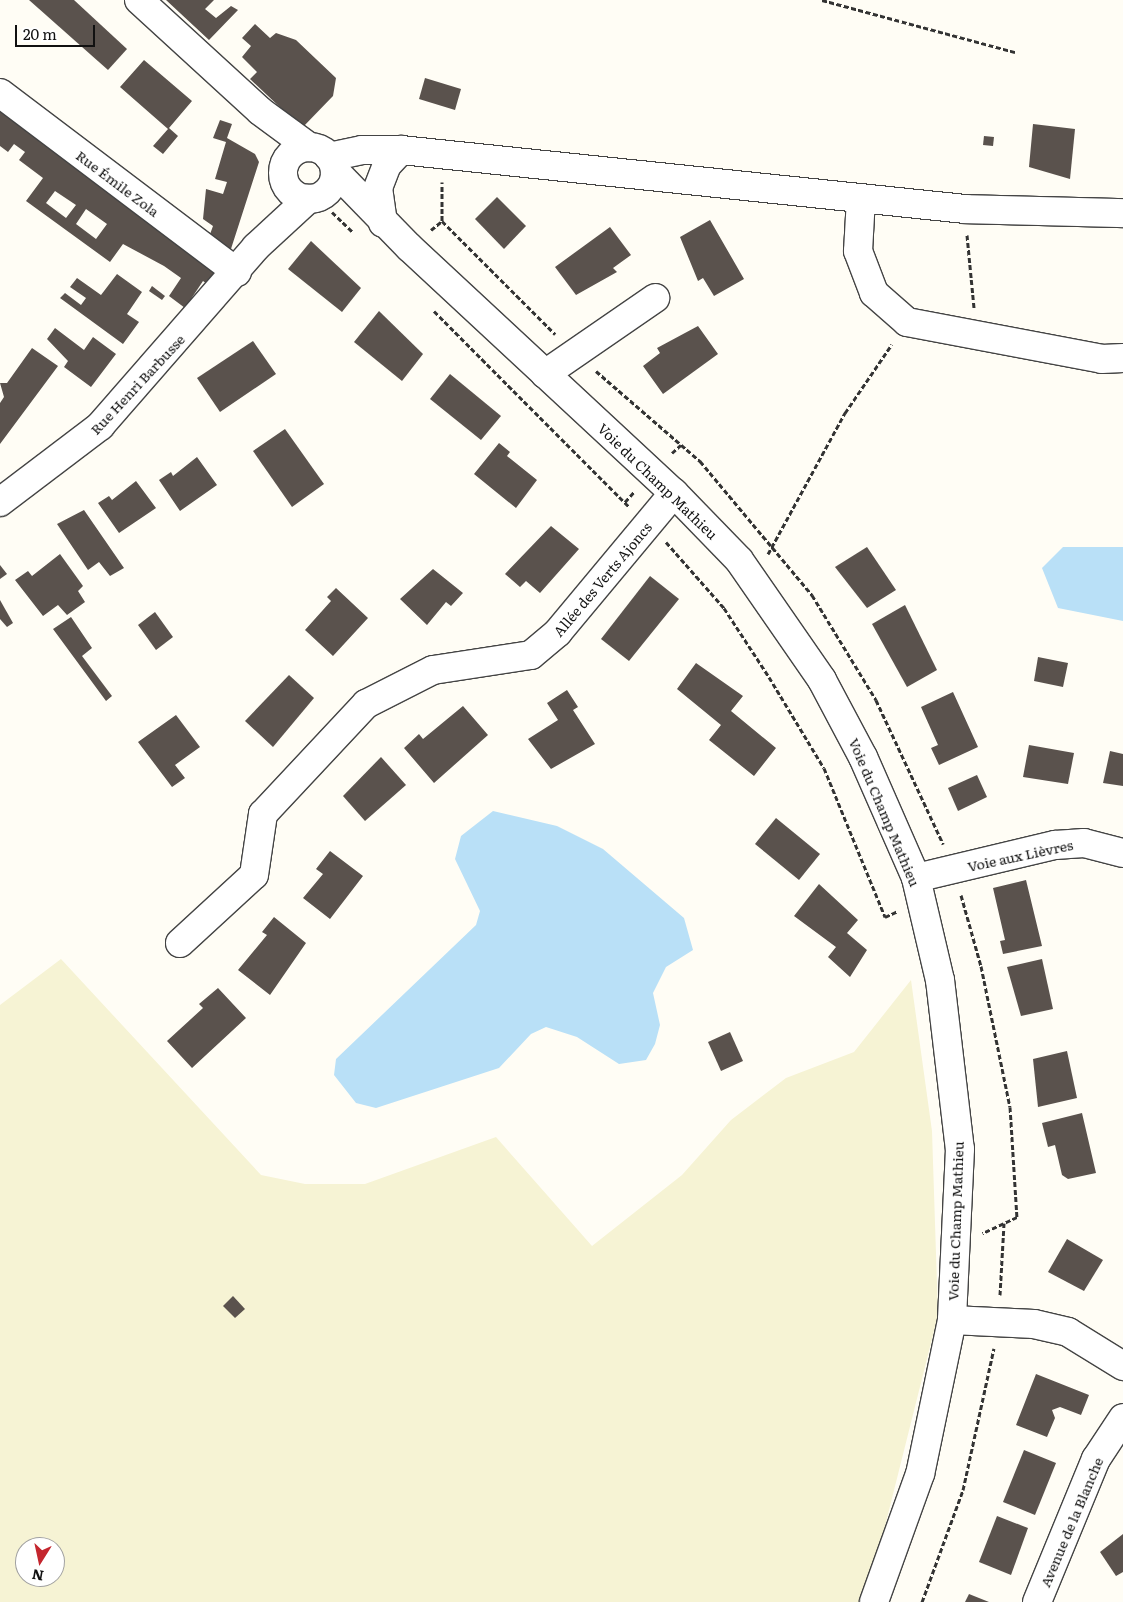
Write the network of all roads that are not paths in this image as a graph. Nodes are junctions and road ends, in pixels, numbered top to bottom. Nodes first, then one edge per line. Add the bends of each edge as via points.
1 (139, 0) edge
2 (0, 93) edge
3 (260, 111) junction
4 (401, 150) junction
5 (283, 170) junction
6 (321, 173) junction
7 (862, 198) junction
8 (1123, 213) edge
9 (383, 223) junction
10 (256, 247) junction
11 (237, 272) junction
12 (655, 298) dead end
13 (1123, 358) edge
14 (545, 374) junction
15 (674, 492) junction
16 (0, 502) edge
17 (1123, 853) edge
18 (916, 878) junction
19 (180, 943) dead end
20 (952, 1320) junction
21 (1123, 1366) edge
22 (1123, 1418) edge
23 (874, 1602) edge
24 (1037, 1602) edge

1 - 3 street
2 - 11 street, Rue Émile Zola
3 - 5 street
3 - 6 street
4 - 6 street via 362,150
4 - 7 street
4 - 9 street via 387,165 378,188
5 - 6 street via 293,152
5 - 6 street via 288,189
5 - 10 street, Rue Henri Barbusse
6 - 9 street, Voie du Champ Mathieu
6 - 10 street, Rue Henri Barbusse
7 - 8 street via 965,209
7 - 13 street via 858,251 874,293 907,322 1102,359
9 - 14 street, Voie du Champ Mathieu
10 - 11 street, Rue Henri Barbusse
11 - 16 street, Rue Henri Barbusse via 100,426
12 - 14 street
14 - 15 street, Voie du Champ Mathieu
15 - 18 street, Voie du Champ Mathieu via 754,581 822,680 863,757
15 - 19 street, Allée des Verts Ajoncs via 558,632 531,656 433,670 366,704 263,814 254,876
17 - 18 street, Voie aux Lièvres via 1084,843 1055,845
18 - 20 street, Voie du Champ Mathieu via 940,980 960,1149
20 - 21 street via 1034,1324 1068,1332
20 - 23 street, Voie du Champ Mathieu via 920,1474
22 - 24 street, Avenue de la Blanche via 1096,1460

